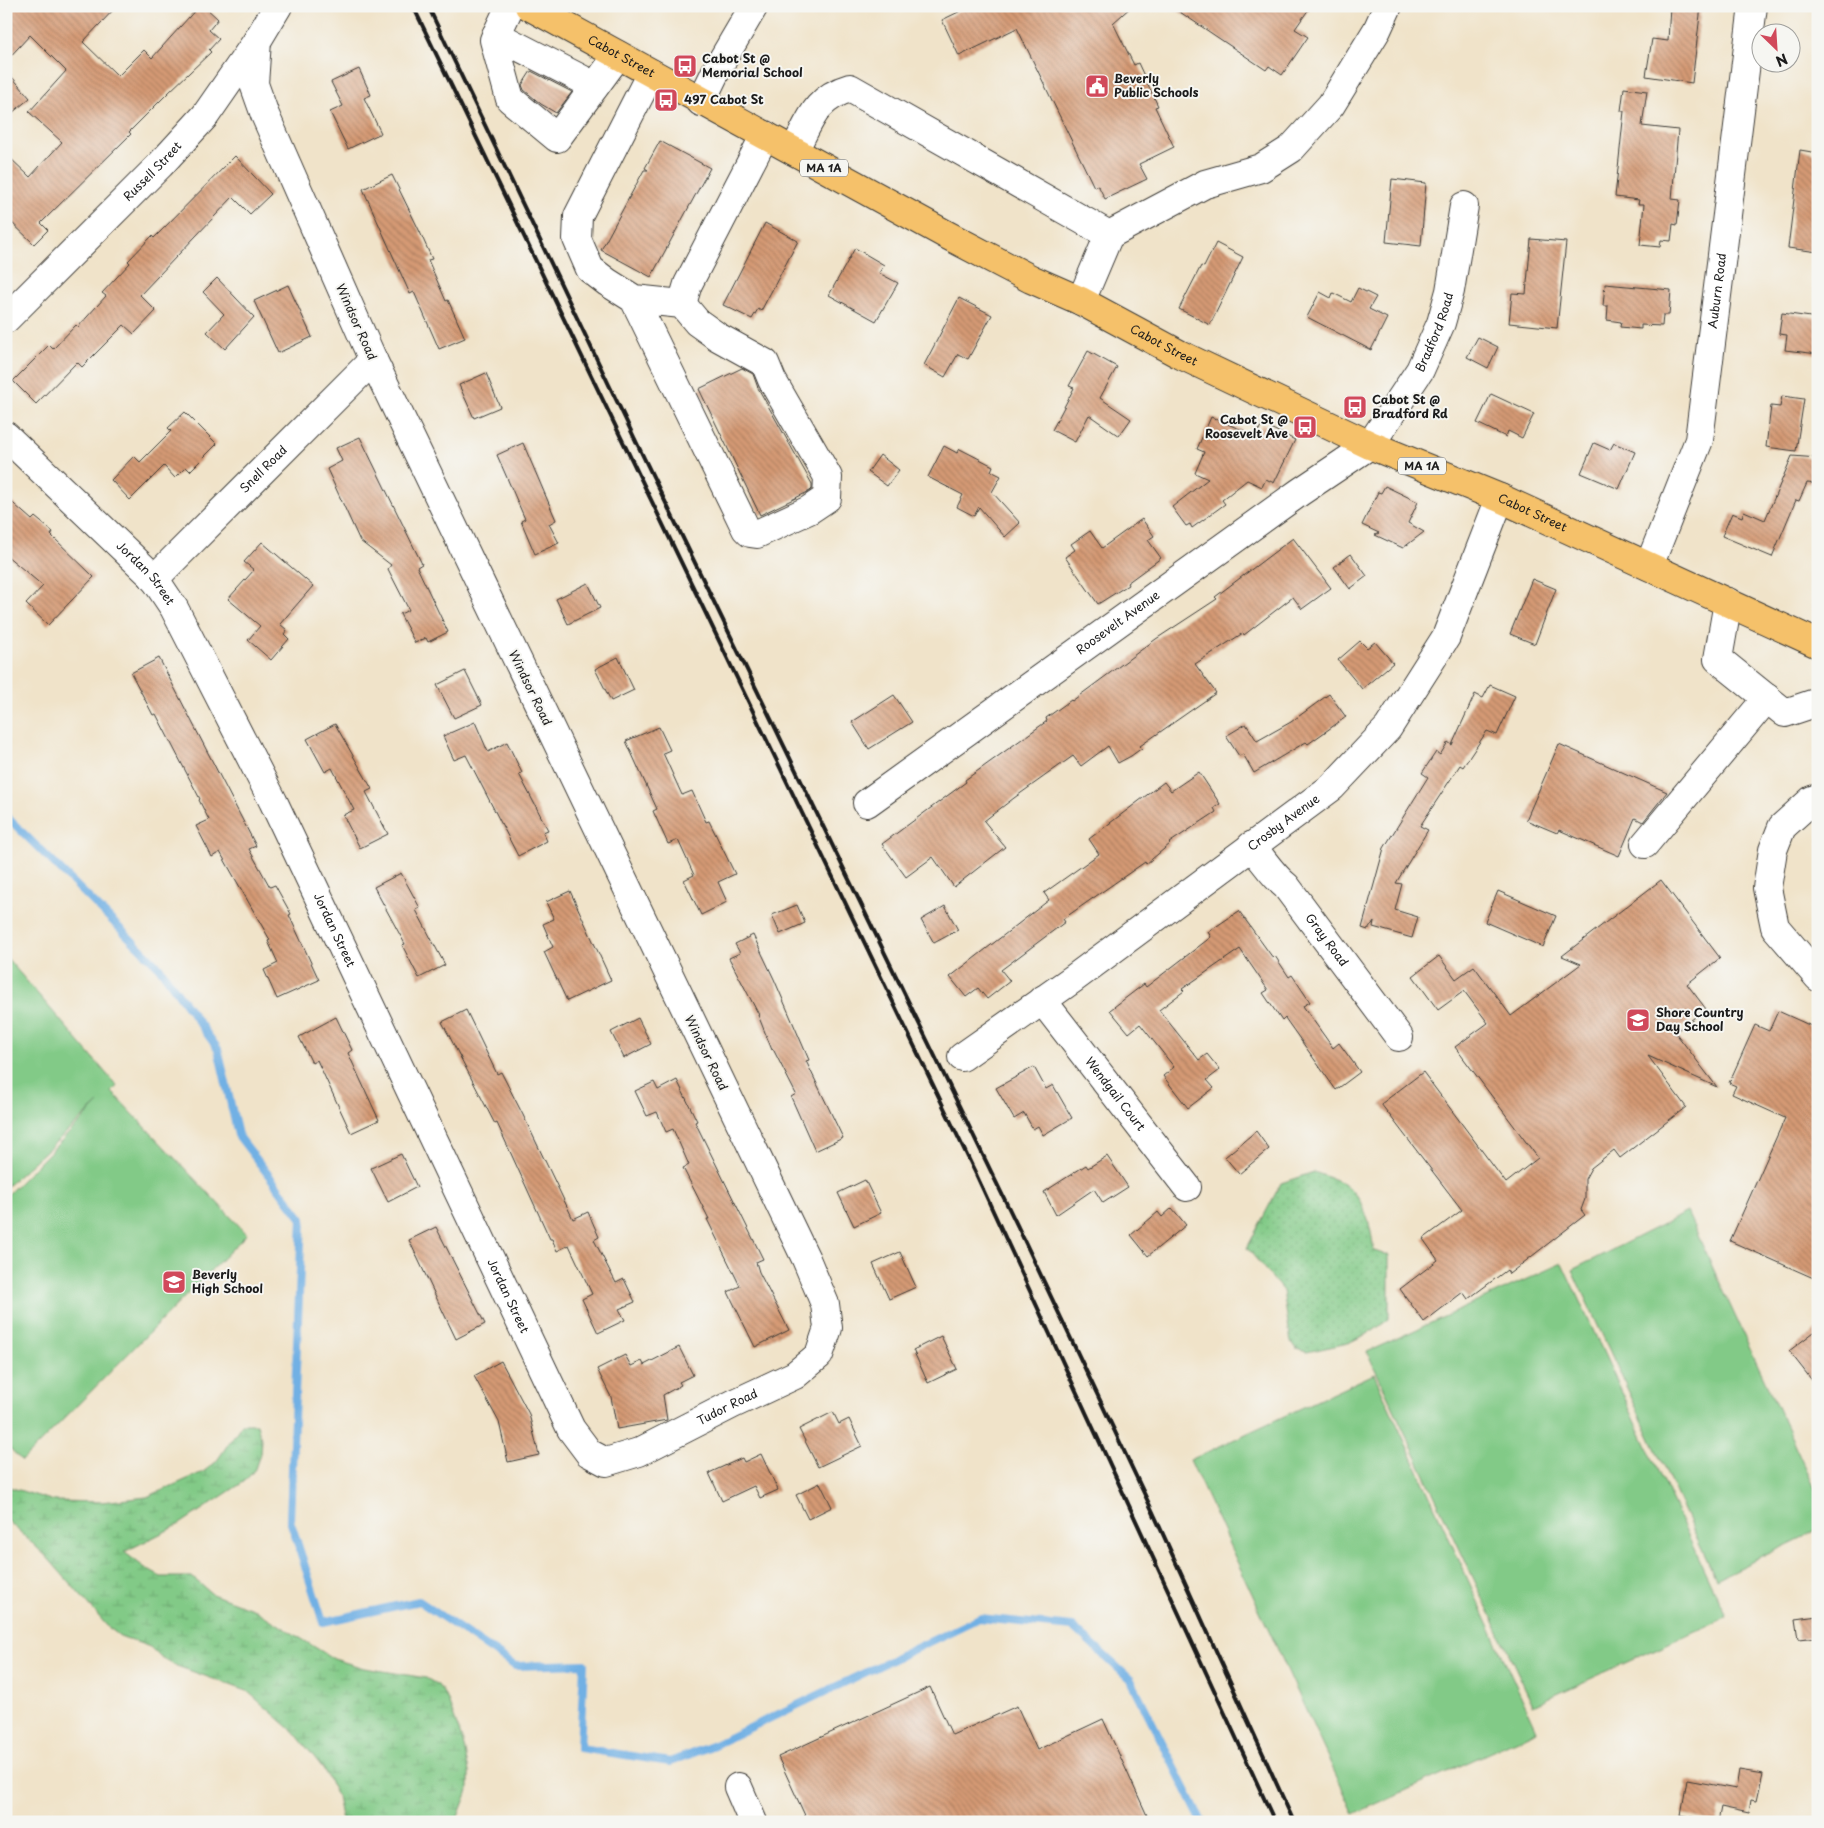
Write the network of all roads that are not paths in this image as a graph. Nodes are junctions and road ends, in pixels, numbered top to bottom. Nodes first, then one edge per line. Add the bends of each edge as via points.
1 (278, 6) edge
2 (510, 6) edge
3 (529, 6) edge
4 (754, 6) edge
5 (1388, 6) edge
6 (1753, 6) edge
7 (496, 35) junction
8 (257, 41) junction
9 (618, 55) junction
10 (651, 73) junction
11 (595, 86) junction
12 (700, 102) junction
13 (765, 135) junction
14 (794, 151) junction
15 (1464, 206) dead end
16 (1109, 235) junction
17 (634, 299) junction
18 (1081, 301) junction
19 (682, 304) junction
20 (6, 319) edge
21 (373, 360) junction
22 (6, 436) edge
23 (1370, 445) junction
24 (1500, 498) junction
25 (1649, 566) junction
26 (154, 579) junction
27 (1728, 602) junction
28 (1818, 644) edge
29 (1766, 698) junction
30 (1818, 702) edge
31 (1818, 798) edge
32 (867, 803) dead end
33 (1645, 844) dead end
34 (1251, 846) junction
35 (1818, 977) edge
36 (1042, 1000) junction
37 (1399, 1037) dead end
38 (962, 1056) dead end
39 (1187, 1187) dead end
40 (828, 1328) joint
41 (606, 1462) joint
42 (738, 1787) dead end
43 (753, 1822) edge

1 - 8 street, Russell Street
2 - 7 street
3 - 9 highway, Cabot Street / MA 1A
4 - 12 street
5 - 16 street via 1331,105 1291,149 1261,168 1206,184
6 - 25 street, Auburn Road via 1698,440
7 - 11 street
7 - 11 street via 494,40 510,99 557,138
8 - 20 street, Russell Street via 205,116
8 - 21 street, Windsor Road via 254,84 264,115
9 - 10 highway, Cabot Street / MA 1A
9 - 11 street
10 - 12 highway, Cabot Street / MA 1A
10 - 17 street via 578,216 577,239 590,269
12 - 13 highway, Cabot Street / MA 1A
13 - 14 highway, Cabot Street / MA 1A
13 - 19 street via 688,284
14 - 16 street via 820,104 837,92 850,88
14 - 18 highway, Cabot Street / MA 1A via 947,236
15 - 23 street, Bradford Road via 1450,291 1440,323 1420,370
16 - 18 street
17 - 19 street
17 - 19 street via 746,529 758,534 827,498 828,477 765,363 718,337 697,322
18 - 23 highway, Cabot Street / MA 1A via 1179,354
21 - 26 street, Snell Road
21 - 40 street, Windsor Road via 806,1259 825,1304
22 - 26 street, Jordan Street
23 - 24 highway, Cabot Street / MA 1A
23 - 32 street, Roosevelt Avenue
24 - 25 highway, Cabot Street / MA 1A
24 - 34 street, Crosby Avenue via 1446,637 1388,728 1332,787
25 - 27 highway, Cabot Street / MA 1A
26 - 41 street, Jordan Street via 174,608 273,801 572,1429 589,1453
27 - 28 highway, Cabot Street / MA 1A
27 - 29 street via 1718,659
29 - 30 street via 1785,713
29 - 33 street
31 - 35 street via 1782,827 1773,850 1767,888 1775,927
34 - 36 street, Crosby Avenue
34 - 37 street, Gray Road via 1286,886
36 - 38 street, Crosby Avenue
36 - 39 street, Wendgail Court
40 - 41 street, Tudor Road via 819,1355 795,1375 639,1452
42 - 43 street

